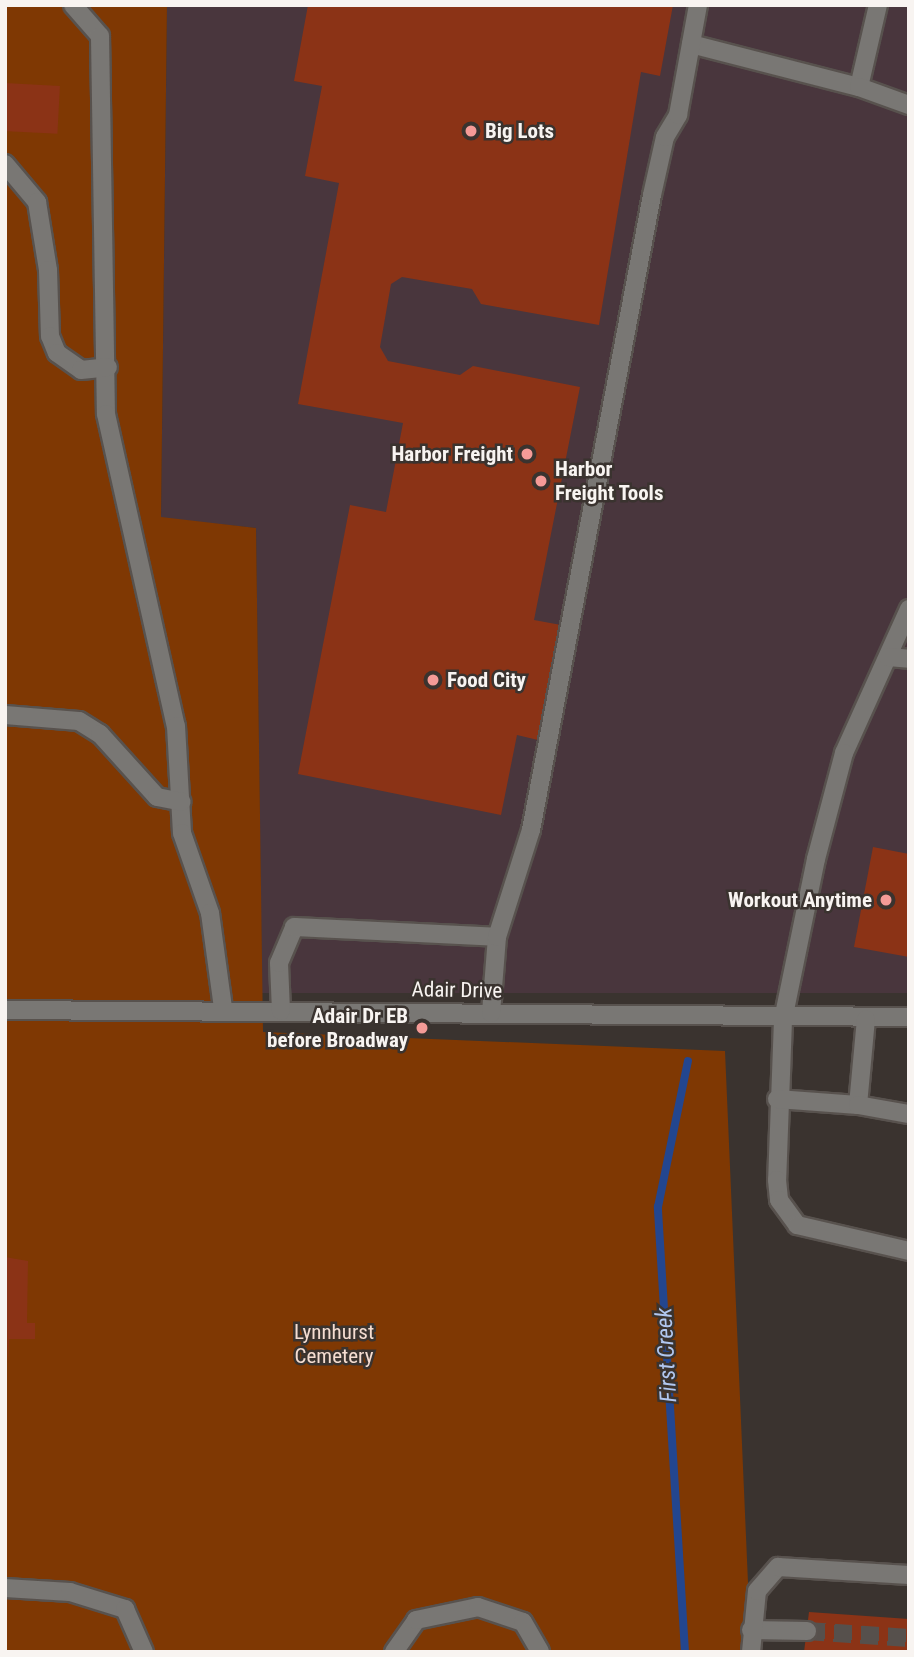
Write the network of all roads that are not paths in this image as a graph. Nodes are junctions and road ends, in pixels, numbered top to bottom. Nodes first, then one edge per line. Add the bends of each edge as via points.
1 (73, 5) edge
2 (698, 5) edge
3 (878, 5) edge
4 (691, 44) junction
5 (859, 87) junction
6 (909, 105) edge
7 (5, 164) edge
8 (108, 367) junction
9 (909, 609) edge
10 (888, 657) junction
11 (909, 659) edge
12 (5, 715) edge
13 (182, 802) junction
14 (497, 937) junction
15 (223, 1008) junction
16 (5, 1010) edge
17 (281, 1011) junction
18 (491, 1013) junction
19 (909, 1017) edge
20 (866, 1019) junction
21 (783, 1020) junction
22 (777, 1099) junction
23 (858, 1105) junction
24 (909, 1114) edge
25 (909, 1251) edge
26 (909, 1575) edge
27 (5, 1588) edge
28 (751, 1630) junction
29 (807, 1631) tunnel mouth
30 (144, 1652) edge
31 (394, 1652) edge
32 (540, 1652) edge
33 (751, 1652) edge

1 - 8 street via 100,36 105,125 101,339
2 - 4 street
3 - 5 street
4 - 5 street
4 - 14 street via 678,115 665,138 652,195 531,830
5 - 6 street
7 - 8 street via 37,202 48,270 50,336 57,353 81,370
8 - 13 street via 106,414 176,726
9 - 10 street
10 - 11 street
10 - 21 street via 844,753
12 - 13 street via 79,721 100,734 157,797
13 - 15 street via 182,833 210,913
14 - 17 street via 294,927 279,963
14 - 18 street
15 - 16 street, Adair Drive
15 - 17 street, Adair Drive
17 - 18 street, Adair Drive
18 - 21 street, Adair Drive
19 - 20 street, Adair Drive
20 - 21 street, Adair Drive
20 - 23 street
21 - 22 street
22 - 23 street
22 - 25 street via 777,1180 786,1214 811,1231
23 - 24 street
26 - 28 street via 778,1567 757,1591
27 - 30 street via 70,1592 125,1609
28 - 29 street
28 - 33 street
31 - 32 street via 416,1620 478,1607 523,1622

